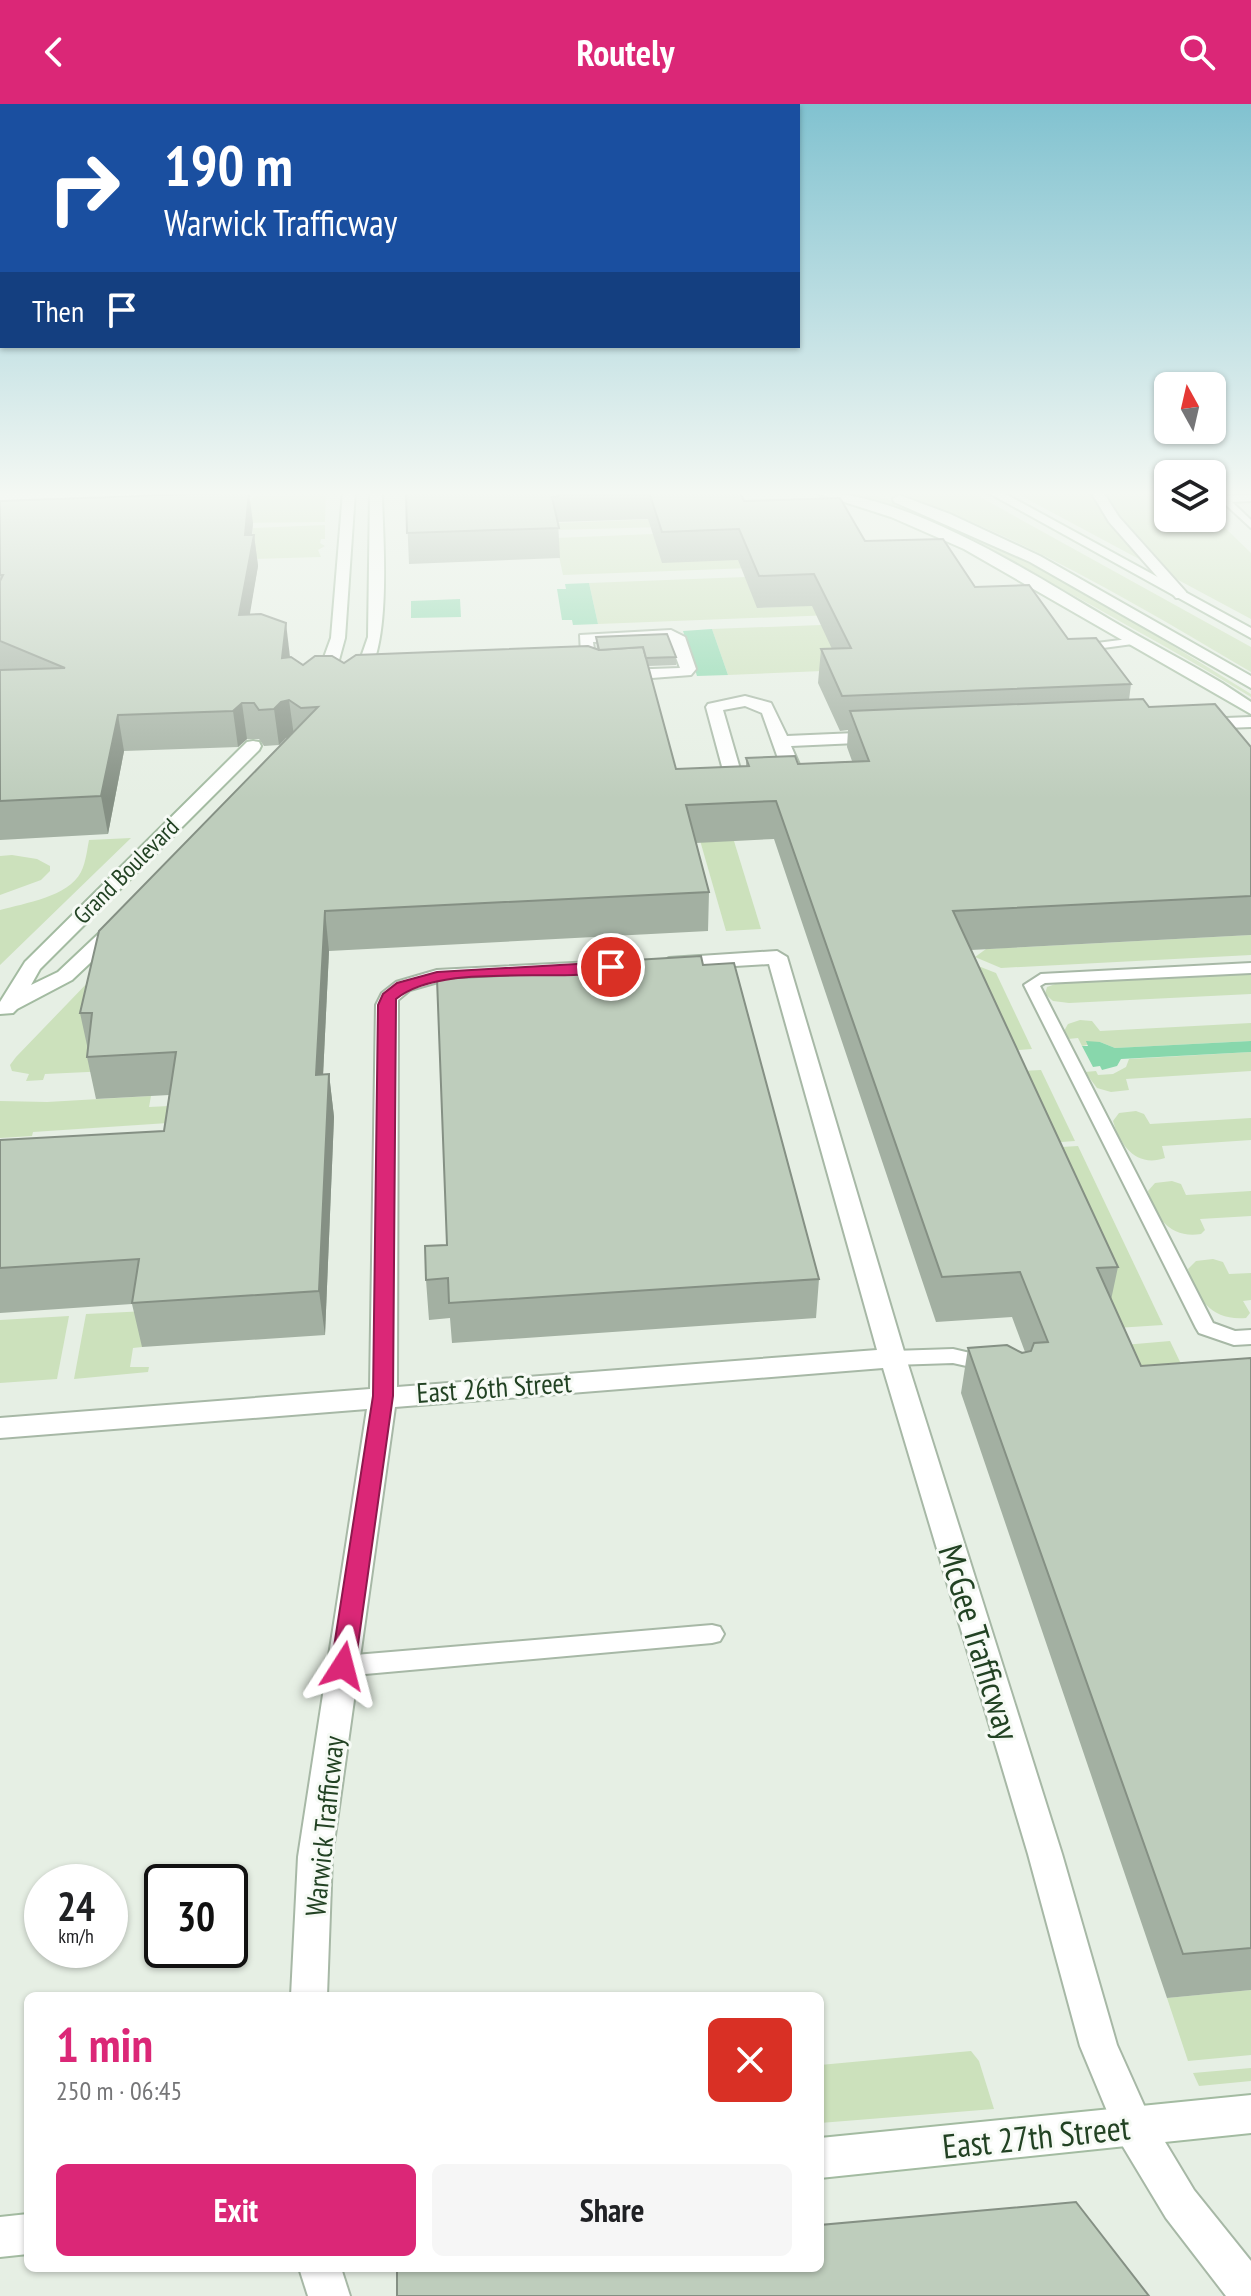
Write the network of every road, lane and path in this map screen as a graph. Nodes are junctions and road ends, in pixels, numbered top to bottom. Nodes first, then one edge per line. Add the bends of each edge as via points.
1 (341, 594) edge
2 (375, 594) edge
3 (1057, 594) edge
4 (1100, 594) edge
5 (1181, 595) edge
6 (1251, 634) edge
7 (1136, 641) junction
8 (1062, 649) edge
9 (590, 674) joint
10 (1251, 683) edge
11 (347, 690) edge
12 (306, 692) edge
13 (1251, 709) edge
14 (1251, 722) edge
15 (1181, 725) edge
16 (898, 736) edge
17 (782, 741) junction
18 (253, 746) dead end
19 (126, 917) edge
20 (777, 957) joint
21 (1251, 968) edge
22 (5, 1010) edge
23 (1251, 1337) edge
24 (893, 1358) junction
25 (1006, 1377) edge
26 (383, 1396) junction
27 (0, 1428) edge
28 (712, 1634) dead end
29 (343, 1666) junction
30 (309, 1992) edge
31 (1251, 2114) edge
32 (1133, 2126) junction
33 (824, 2158) edge
34 (24, 2234) edge
35 (0, 2237) edge
36 (321, 2272) edge
37 (1251, 2294) edge
38 (329, 2296) edge

1 - 12 main road via 331,660
2 - 11 main road via 375,637 365,667
3 - 7 main road
4 - 10 main road
5 - 6 main road
7 - 8 lane
7 - 13 main road
9 - 9 main road via 682,673 688,669 675,636 589,637 583,641
14 - 15 main road
16 - 17 main road
17 - 17 main road via 800,793 754,799 739,792 714,707 745,701 765,706
18 - 22 main road, Grand Boulevard via 32,966
19 - 22 main road, Grand Boulevard via 65,976
20 - 24 main road, McGee Trafficway
20 - 26 main road, Warwick Trafficway via 437,976 403,986 389,997
21 - 23 lane via 1041,979 1032,985 1206,1328 1234,1338
24 - 25 lane via 968,1357
24 - 26 main road, East 26th Street
24 - 32 main road, McGee Trafficway via 1099,2046
26 - 27 main road, East 26th Street
26 - 29 main road, Warwick Trafficway
28 - 29 lane
29 - 30 main road, Warwick Trafficway via 315,1857
31 - 32 main road, East 27th Street
32 - 33 main road, East 27th Street
32 - 37 main road, McGee Trafficway via 1199,2231
34 - 35 main road
36 - 38 main road

